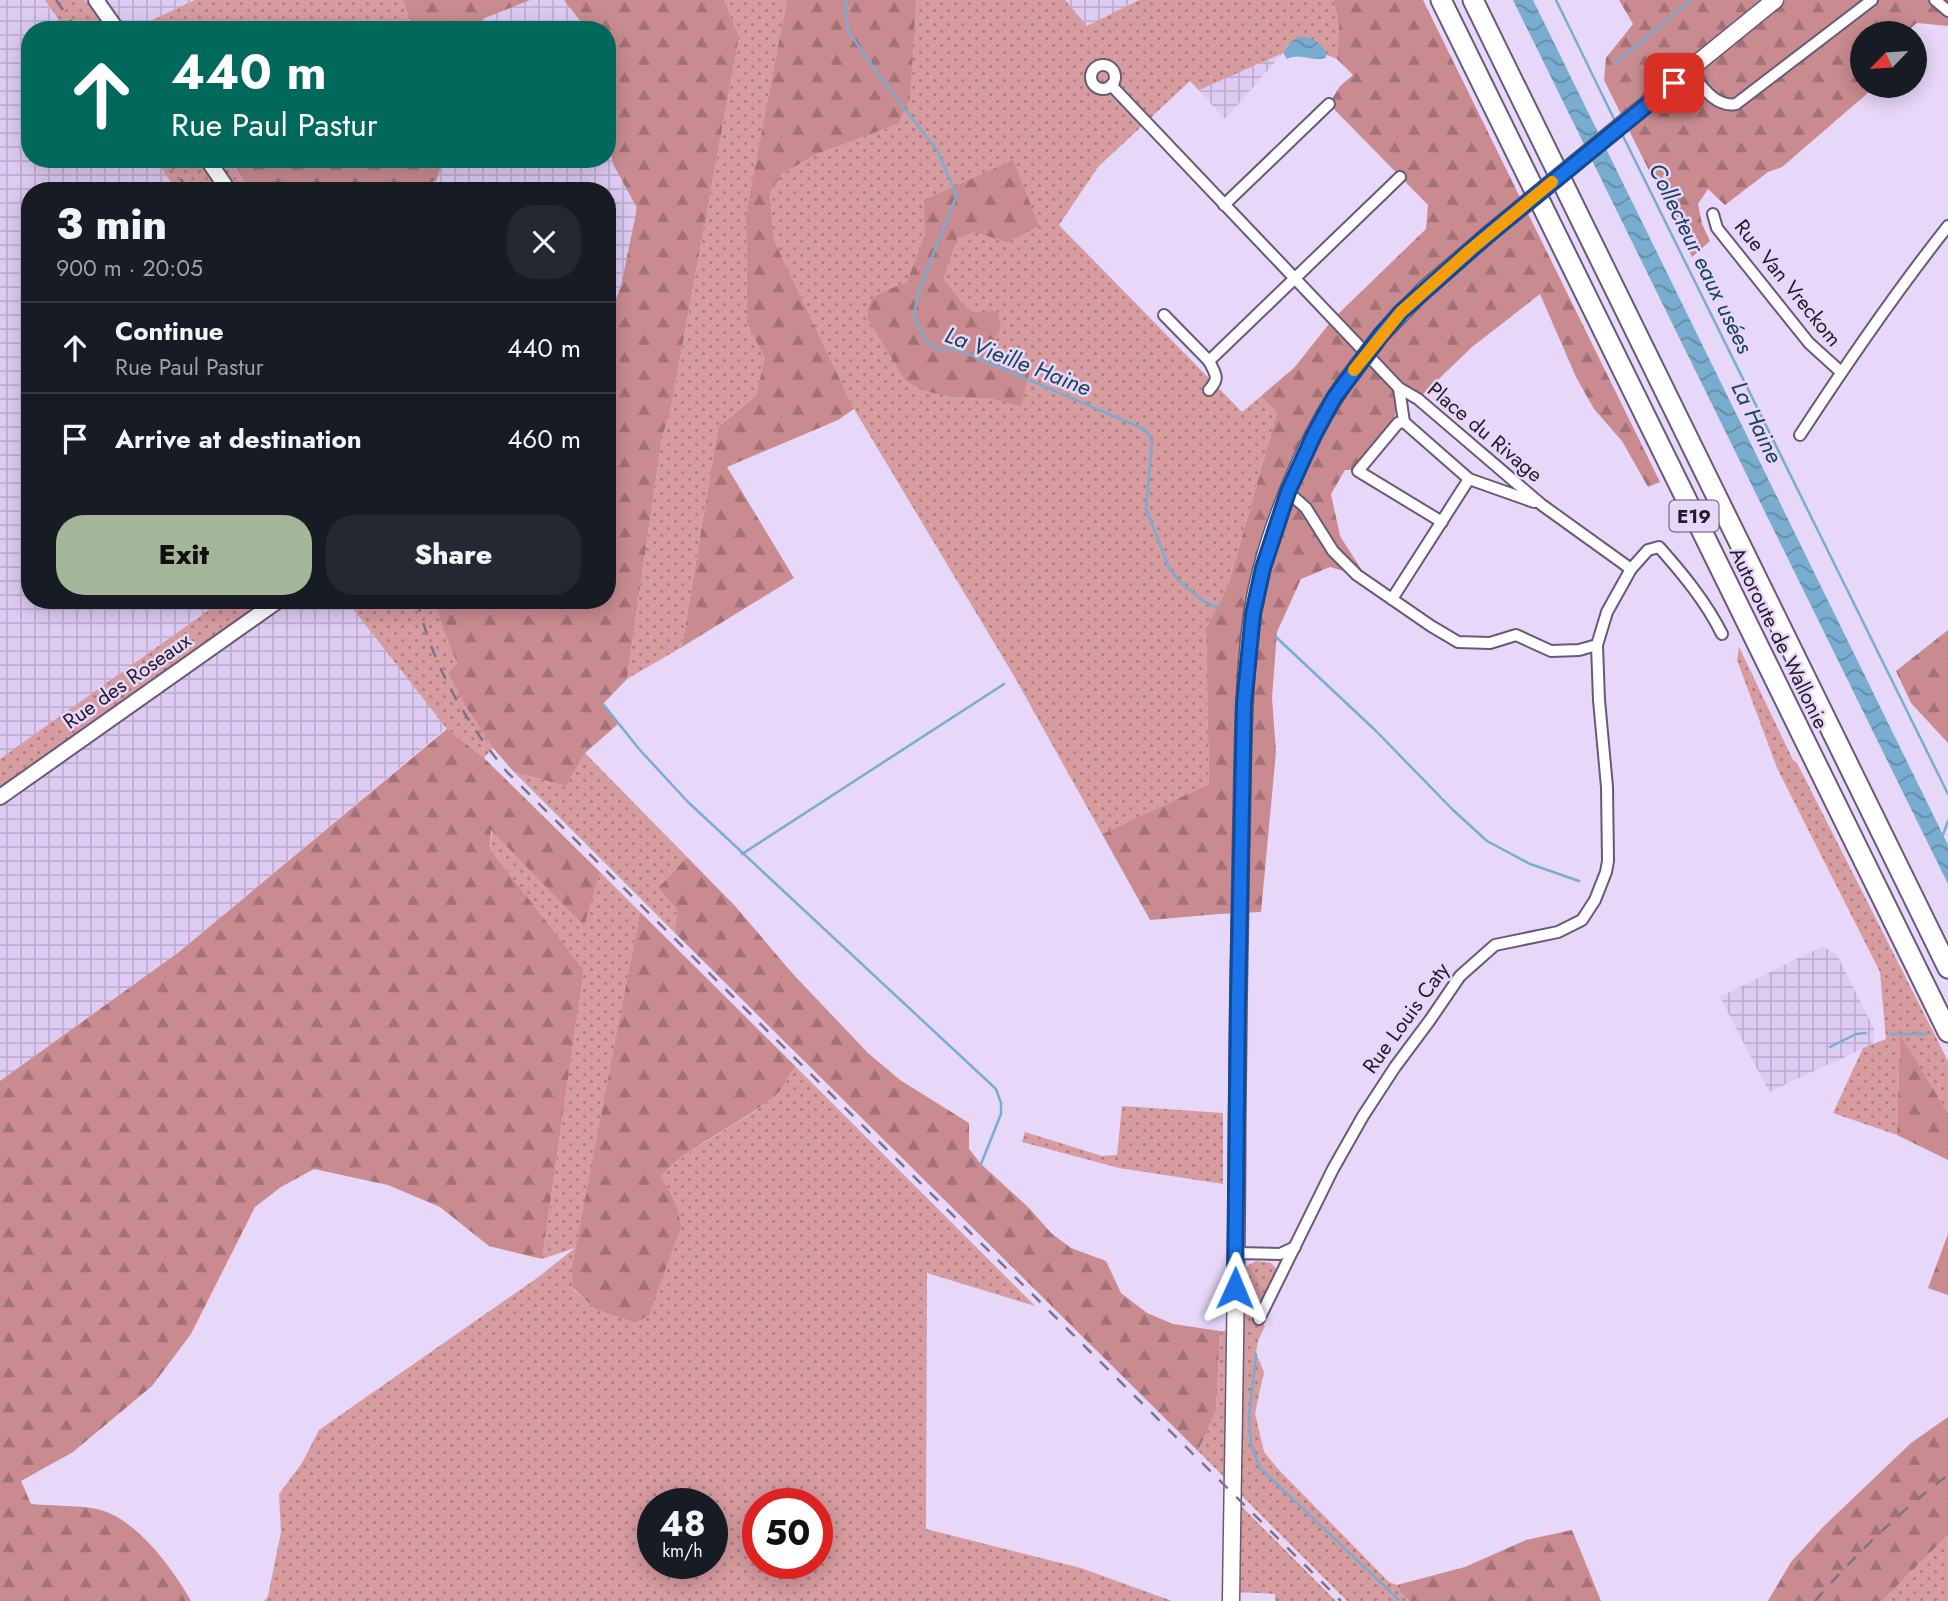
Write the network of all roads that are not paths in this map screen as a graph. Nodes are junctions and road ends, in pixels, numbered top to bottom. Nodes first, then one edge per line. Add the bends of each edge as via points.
1 (96, 0) edge
2 (1441, 0) edge
3 (1473, 0) edge
4 (1776, 0) edge
5 (1872, 0) edge
6 (1935, 0) edge
7 (1948, 11) edge
8 (111, 21) edge
9 (1689, 71) junction
10 (1111, 85) dead end
11 (1329, 104) dead end
12 (1400, 177) dead end
13 (1224, 205) junction
14 (1713, 214) dead end
15 (1948, 226) edge
16 (1294, 279) junction
17 (1164, 315) dead end
18 (1209, 361) junction
19 (1841, 372) junction
20 (1399, 388) junction
21 (1209, 390) dead end
22 (1401, 422) junction
23 (1800, 435) dead end
24 (1469, 479) junction
25 (1288, 492) junction
26 (1542, 505) junction
27 (1442, 522) junction
28 (1631, 569) junction
29 (1391, 599) junction
30 (266, 609) edge
31 (1722, 634) dead end
32 (1597, 645) junction
33 (0, 797) edge
34 (1948, 968) edge
35 (1948, 1032) edge
36 (1295, 1247) junction
37 (1236, 1253) junction
38 (1259, 1318) dead end
39 (1231, 1601) edge

1 - 8 street
2 - 35 highway, Autoroute de Wallonie / E19
3 - 34 highway, Autoroute de Wallonie / E19
4 - 9 main road
5 - 9 street via 1736,104 1729,106 1714,98
6 - 7 street
9 - 25 main road, bridge via 1401,312 1334,398
10 - 13 street
11 - 13 street
12 - 16 street
13 - 16 street
14 - 19 street, Rue Van Vreckom via 1717,228 1810,343
15 - 19 street
16 - 18 street
16 - 20 street
17 - 18 street
18 - 21 street via 1217,378
19 - 23 street
20 - 22 street, Place du Rivage
20 - 26 street, Place du Rivage via 1418,399
22 - 24 street, Place du Rivage
22 - 27 street via 1358,471
24 - 26 street, Place du Rivage
24 - 27 street
25 - 29 street via 1306,508 1333,551
25 - 37 main road via 1251,622 1244,704
26 - 28 street
27 - 29 street
28 - 31 street, Rue Louis Caty via 1648,550 1659,547 1692,586
28 - 32 street, Rue Louis Caty via 1607,612
29 - 32 street via 1458,642 1490,643 1516,635 1552,651
30 - 33 street, Rue des Roseaux
32 - 36 street, Rue Louis Caty via 1608,861 1595,900 1576,925 1495,945 1460,975 1363,1116
36 - 37 street via 1280,1254
36 - 38 street, Rue Louis Caty
37 - 39 main road

